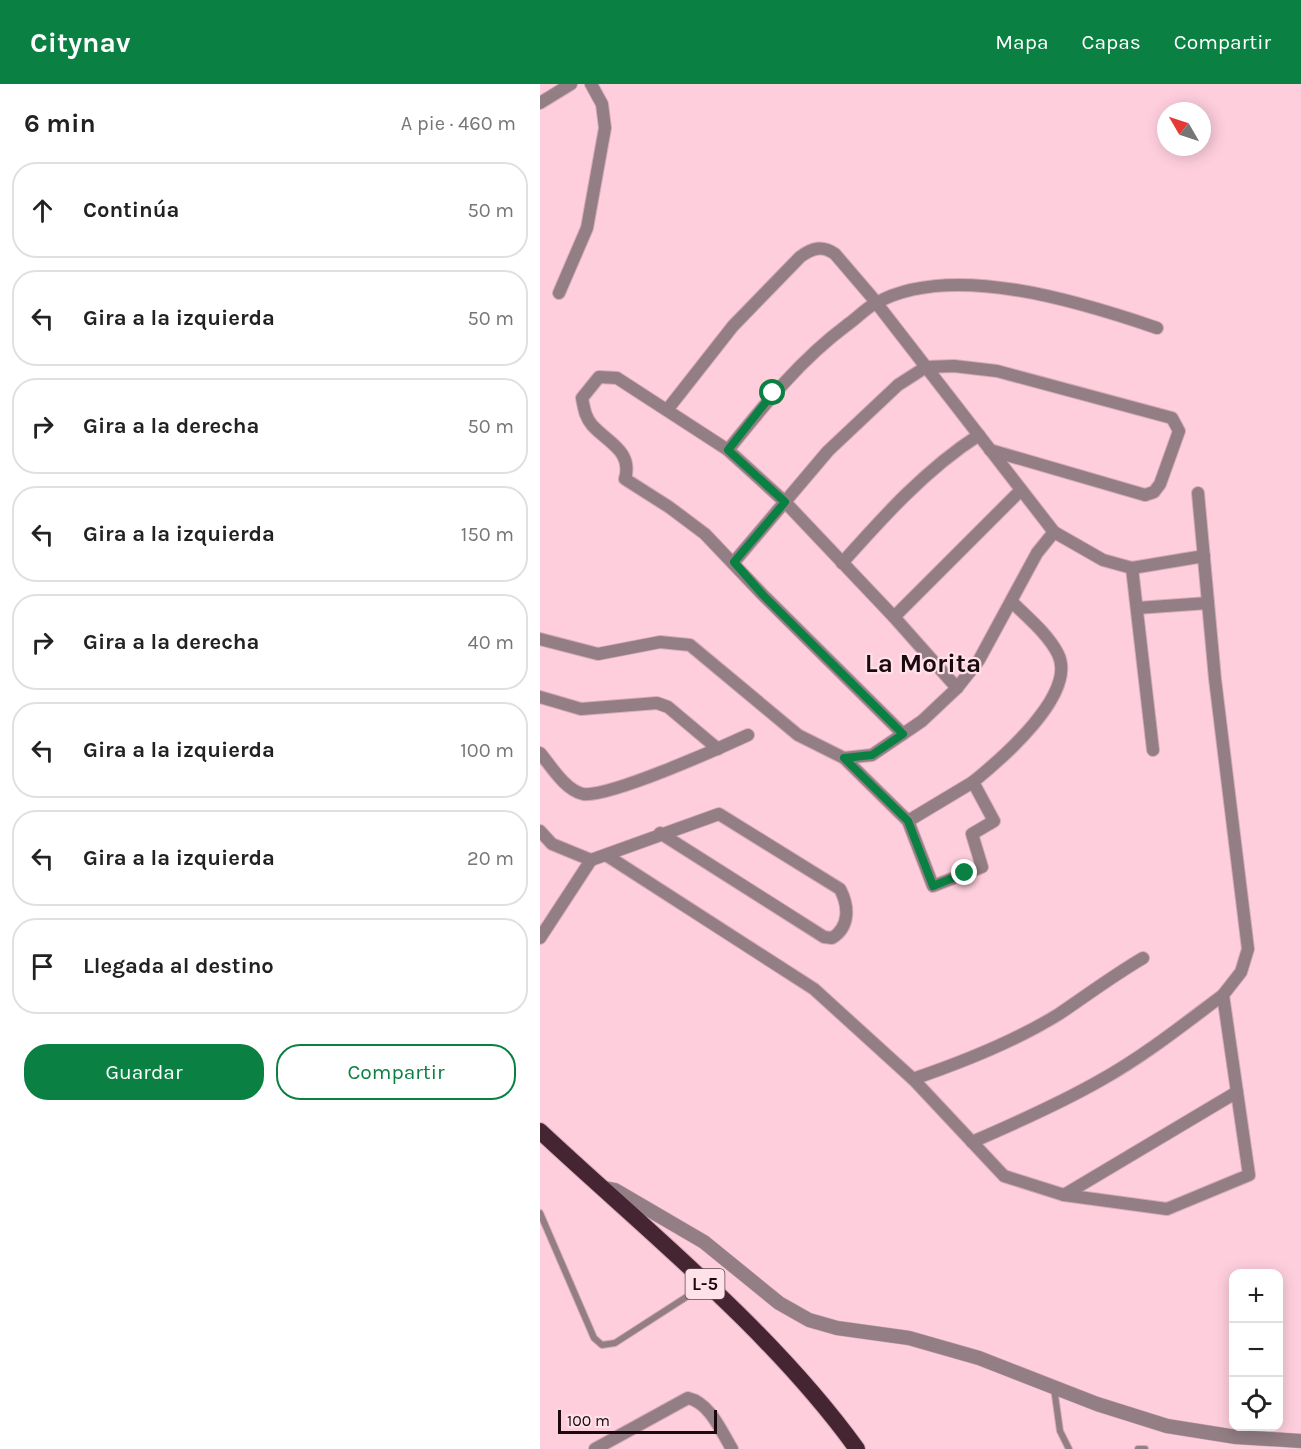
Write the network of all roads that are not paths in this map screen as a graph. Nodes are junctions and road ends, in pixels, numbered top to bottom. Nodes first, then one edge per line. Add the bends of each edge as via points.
1 (571, 84) edge
2 (591, 84) edge
3 (540, 103) edge
4 (558, 293) dead end
5 (876, 303) junction
6 (1157, 328) dead end
7 (926, 367) junction
8 (667, 410) junction
9 (979, 435) junction
10 (728, 450) junction
11 (990, 450) junction
12 (1021, 490) junction
13 (1198, 493) dead end
14 (785, 502) junction
15 (1054, 532) junction
16 (1204, 556) junction
17 (734, 562) junction
18 (842, 563) junction
19 (1132, 568) junction
20 (1012, 602) junction
21 (1208, 603) junction
22 (1137, 608) junction
23 (894, 617) junction
24 (540, 639) edge
25 (957, 688) junction
26 (540, 697) edge
27 (903, 734) junction
28 (748, 735) dead end
29 (718, 749) junction
30 (1154, 750) dead end
31 (540, 753) edge
32 (844, 758) junction
33 (973, 782) junction
34 (908, 821) junction
35 (540, 831) edge
36 (660, 833) junction
37 (606, 855) junction
38 (591, 860) junction
39 (540, 938) edge
40 (1143, 958) dead end
41 (1222, 995) junction
42 (913, 1079) junction
43 (1238, 1092) junction
44 (540, 1131) edge
45 (972, 1142) junction
46 (601, 1188) junction
47 (1065, 1195) junction
48 (540, 1213) edge
49 (705, 1284) junction
50 (1054, 1388) junction
51 (1301, 1441) edge
52 (595, 1449) edge
53 (732, 1449) edge
54 (857, 1449) edge
55 (1069, 1449) edge
56 (1138, 1449) edge
57 (1145, 1449) edge

1 - 3 street
2 - 4 street via 602,104 605,128 587,228
5 - 6 street via 922,289 978,286 1054,298
5 - 7 street
5 - 8 street via 835,254 823,248 808,251 754,302
5 - 10 street via 813,351
7 - 9 street
7 - 11 street via 997,371 1172,418 1179,431 1160,484 1145,495
7 - 14 street via 864,415
8 - 10 street
8 - 17 street via 617,378 599,377 582,398 591,424 625,457 625,479 705,534
9 - 11 street
9 - 18 street via 955,450 915,486
10 - 14 street
11 - 12 street
12 - 15 street
12 - 23 street
13 - 16 street
14 - 17 street
14 - 18 street
15 - 19 street via 1103,560
15 - 20 street via 1037,553
16 - 19 street
16 - 21 street
17 - 27 street
18 - 23 street
19 - 22 street
20 - 25 street via 979,660
20 - 33 street via 1059,655 1060,675 1056,689 1029,732
21 - 22 street
21 - 41 street via 1248,949 1241,972
22 - 30 street
23 - 25 street
24 - 32 street via 598,654 660,642 690,645 798,735
25 - 27 street
26 - 29 street via 581,709 657,703 668,707
27 - 32 street via 872,755
28 - 29 street
29 - 31 street via 615,789 584,794 574,790
32 - 34 street
33 - 34 street
33 - 34 street via 994,821 972,834 982,867 933,886
35 - 38 street via 552,844
36 - 36 street via 824,937 832,938 842,929 847,914 840,889 719,814
36 - 37 street
37 - 38 street
37 - 42 street via 814,989
38 - 39 street
40 - 42 street via 1013,1039
41 - 43 street
41 - 45 street via 1165,1040 1103,1079
42 - 45 street
43 - 47 street
43 - 47 street via 1249,1175 1167,1209
44 - 46 highway, L-5
45 - 47 street via 1004,1176
46 - 49 highway, L-5
46 - 50 street via 615,1190 681,1227 779,1303 809,1320 919,1341 979,1358
48 - 49 lane via 594,1338 602,1345 615,1343
49 - 54 highway, L-5 via 812,1390
50 - 51 street via 1167,1426 1236,1437
50 - 55 lane via 1060,1431
52 - 53 street via 688,1398 704,1407
56 - 57 lane

